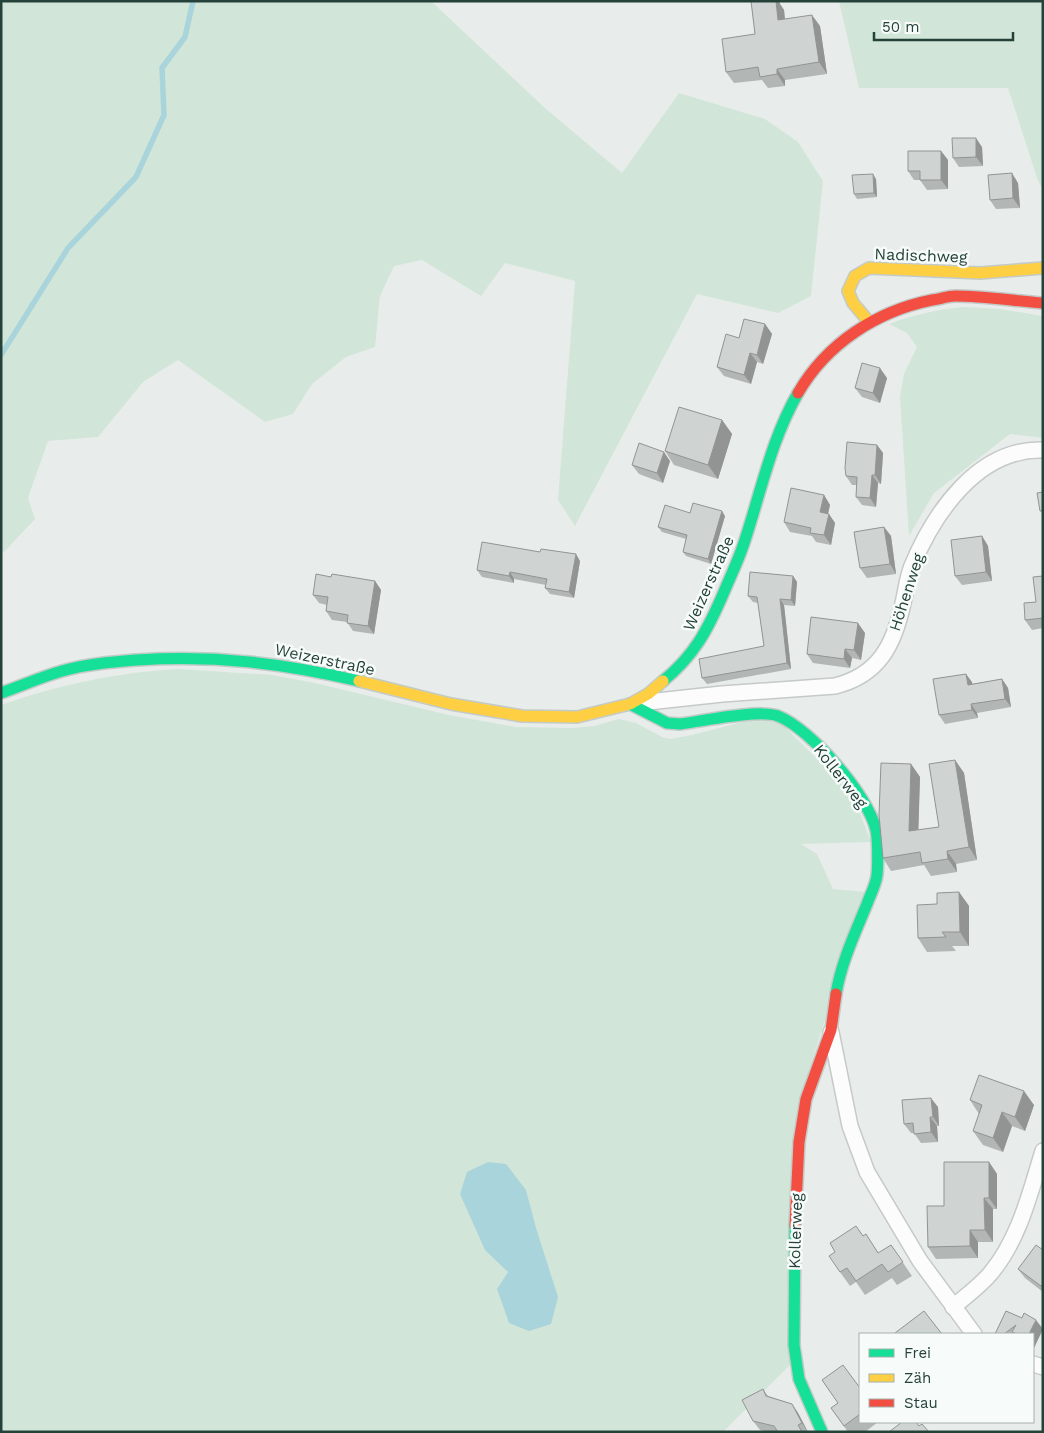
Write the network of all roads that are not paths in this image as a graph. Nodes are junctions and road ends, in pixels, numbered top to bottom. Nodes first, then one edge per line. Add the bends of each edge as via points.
1 (1043, 268) edge
2 (1043, 302) edge
3 (869, 322) junction
4 (1043, 450) edge
5 (1, 693) edge
6 (630, 704) junction
7 (831, 1030) junction
8 (1043, 1151) edge
9 (953, 1307) junction
10 (973, 1333) edge
11 (822, 1432) edge

1 - 3 main road, Nadischweg via 980,273 869,268 854,277 848,291 852,303
2 - 3 main road, Weizerstraße via 954,296 913,304
3 - 6 main road, Weizerstraße via 820,362 791,404 770,454 737,560 711,622 695,649 648,694
4 - 6 street, Höhenweg via 1001,457 970,479 948,503 929,530 911,568 888,646 861,677 835,686
5 - 6 main road, Weizerstraße via 62,671 112,662 213,658 316,671 451,704 522,716 577,716
6 - 7 main road, Kollerweg via 666,723 680,724 753,713 778,716 818,744 867,808 877,836 877,876 839,976
7 - 9 street, Kollerweg via 850,1126 866,1172 912,1248
7 - 11 main road, Kollerweg via 810,1085 802,1121 796,1169 794,1249 796,1364 804,1393
8 - 9 street via 1007,1250 982,1282
9 - 10 street, Kollerweg

